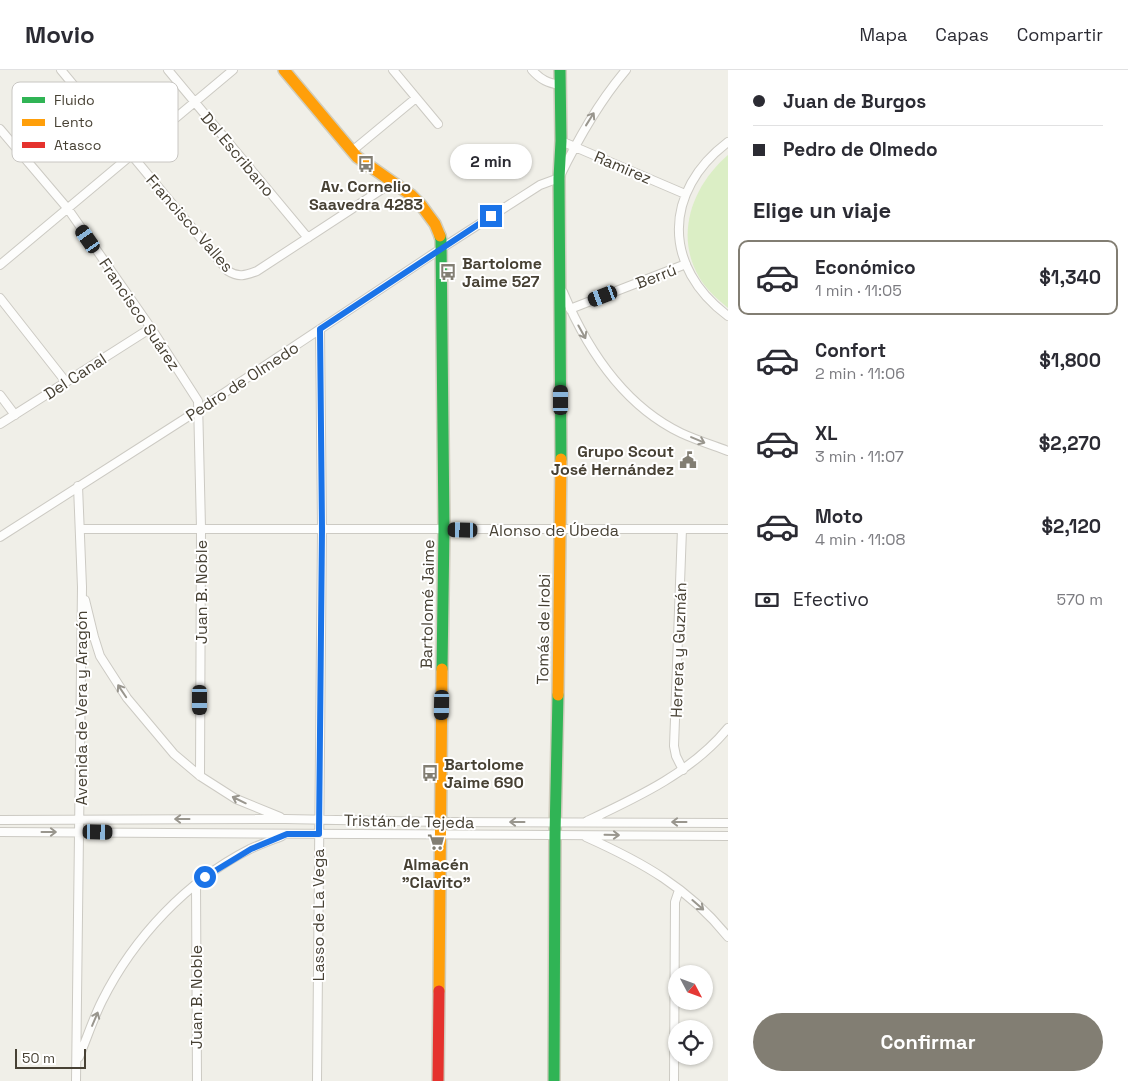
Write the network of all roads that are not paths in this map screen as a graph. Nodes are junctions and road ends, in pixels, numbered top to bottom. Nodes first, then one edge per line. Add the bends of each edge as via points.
1 (61, 70) edge
2 (168, 70) edge
3 (233, 70) edge
4 (284, 70) edge
5 (393, 70) edge
6 (532, 70) edge
7 (560, 70) edge
8 (626, 70) edge
9 (71, 82) edge
10 (178, 82) edge
11 (178, 82) edge
12 (560, 85) junction
13 (416, 98) junction
14 (194, 102) junction
15 (178, 116) edge
16 (438, 124) dead end
17 (0, 129) edge
18 (561, 140) junction
19 (728, 142) edge
20 (12, 143) edge
21 (574, 146) junction
22 (352, 151) junction
23 (28, 162) edge
24 (124, 162) edge
25 (138, 162) edge
26 (559, 178) junction
27 (393, 182) junction
28 (685, 194) junction
29 (68, 209) junction
30 (308, 238) junction
31 (442, 248) junction
32 (1, 261) edge
33 (686, 264) junction
34 (561, 288) junction
35 (0, 298) edge
36 (570, 309) junction
37 (728, 316) edge
38 (151, 328) junction
39 (320, 329) junction
40 (66, 382) junction
41 (0, 396) edge
42 (200, 409) junction
43 (16, 414) junction
44 (0, 424) edge
45 (728, 451) edge
46 (78, 486) junction
47 (201, 528) junction
48 (80, 529) junction
49 (322, 529) junction
50 (444, 529) junction
51 (682, 529) junction
52 (561, 530) junction
53 (728, 530) edge
54 (0, 536) edge
55 (82, 587) junction
56 (728, 728) edge
57 (683, 770) junction
58 (200, 776) junction
59 (284, 819) junction
60 (0, 820) edge
61 (80, 820) junction
62 (319, 820) junction
63 (440, 822) junction
64 (556, 822) junction
65 (585, 822) junction
66 (728, 823) edge
67 (0, 832) edge
68 (80, 832) junction
69 (287, 834) junction
70 (319, 834) junction
71 (440, 835) junction
72 (555, 835) junction
73 (582, 835) junction
74 (728, 836) edge
75 (196, 884) junction
76 (679, 890) junction
77 (728, 937) edge
78 (77, 1064) junction
79 (76, 1081) edge
80 (196, 1081) edge
81 (317, 1081) edge
82 (438, 1081) edge
83 (554, 1081) edge
84 (674, 1081) edge

1 - 9 street, Francisco Valles
2 - 10 street, Del Escribano
3 - 14 street
4 - 22 street, Bartolomé Jaime
5 - 13 street
6 - 12 street via 539,78
7 - 12 street
21 -> 8 street via 598,106
11 - 14 street, Del Escribano
12 - 18 street, Tomás de Irobi
13 - 16 street
13 - 22 street
14 - 15 street
14 - 30 street, Del Escribano
17 - 20 street, Francisco Suárez
18 - 21 street, Ramirez
18 - 26 street, Tomás de Irobi
19 - 28 street via 704,164
21 - 26 street
21 - 28 street, Ramirez
22 - 27 street, Bartolomé Jaime
23 - 29 street, Francisco Suárez
24 - 29 street
25 - 30 street, Francisco Valles via 228,272 238,276 257,271
26 - 31 street, Pedro de Olmedo via 540,185
26 - 34 street, Tomás de Irobi
27 - 30 street
27 - 31 street, Bartolomé Jaime via 420,205 434,223
28 - 33 street via 679,236
29 - 32 street
29 - 38 street, Francisco Suárez
31 - 39 street, Pedro de Olmedo
31 - 50 street, Bartolomé Jaime
33 - 36 street, Berrú
33 - 37 street via 702,293
34 - 36 street
34 - 52 street, Tomás de Irobi
35 - 40 street
36 -> 45 street via 595,354 626,392 651,414 680,432
38 - 40 street, Del Canal
38 - 42 street, Francisco Suárez
39 - 42 street, Pedro de Olmedo
39 - 49 street, Lasso de La Vega
40 - 43 street, Del Canal
41 - 43 street
42 - 46 street, Pedro de Olmedo
42 - 47 street, Juan B. Noble
43 - 44 street, Del Canal
46 - 48 street, Avenida de Vera y Aragón
46 - 54 street, Pedro de Olmedo
47 - 48 street, Alonso de Úbeda
47 - 49 street, Alonso de Úbeda
47 - 58 street, Juan B. Noble
48 - 55 street, Avenida de Vera y Aragón
49 - 50 street, Alonso de Úbeda
49 - 62 street, Lasso de La Vega
50 - 52 street, Alonso de Úbeda
50 - 63 street, Bartolomé Jaime
51 - 52 street, Alonso de Úbeda
51 - 53 street, Alonso de Úbeda
51 - 57 street, Herrera y Guzmán via 674,746
52 - 64 street, Tomás de Irobi
58 -> 55 street via 174,754 112,677 100,656
55 - 61 street, Avenida de Vera y Aragón
56 - 57 street
57 - 65 street via 636,798
59 -> 58 street via 236,799
59 -> 61 street, Tristán de Tejeda
59 - 62 street, Tristán de Tejeda
60 - 61 street, Tristán de Tejeda
61 - 68 street, Avenida de Vera y Aragón
62 - 63 street, Tristán de Tejeda
62 - 70 street, Lasso de La Vega
64 -> 63 street, Tristán de Tejeda
63 - 71 street, Bartolomé Jaime
64 - 65 street, Tristán de Tejeda
64 - 72 street, Tomás de Irobi
66 -> 65 street, Tristán de Tejeda
67 -> 68 street, Tristán de Tejeda
68 - 69 street, Tristán de Tejeda
68 - 78 street, Avenida de Vera y Aragón
69 - 70 street, Tristán de Tejeda
69 - 75 street via 251,849
70 - 71 street, Tristán de Tejeda
70 - 81 street, Lasso de La Vega
71 - 72 street, Tristán de Tejeda
71 - 82 street, Bartolomé Jaime
72 - 73 street, Tristán de Tejeda
72 - 83 street, Tomás de Irobi
73 -> 74 street, Tristán de Tejeda
73 - 76 street via 641,863
78 -> 75 street via 114,980 159,920
75 - 80 street, Juan B. Noble
76 -> 77 street
76 - 84 street via 675,902
78 - 79 street, Avenida de Vera y Aragón

